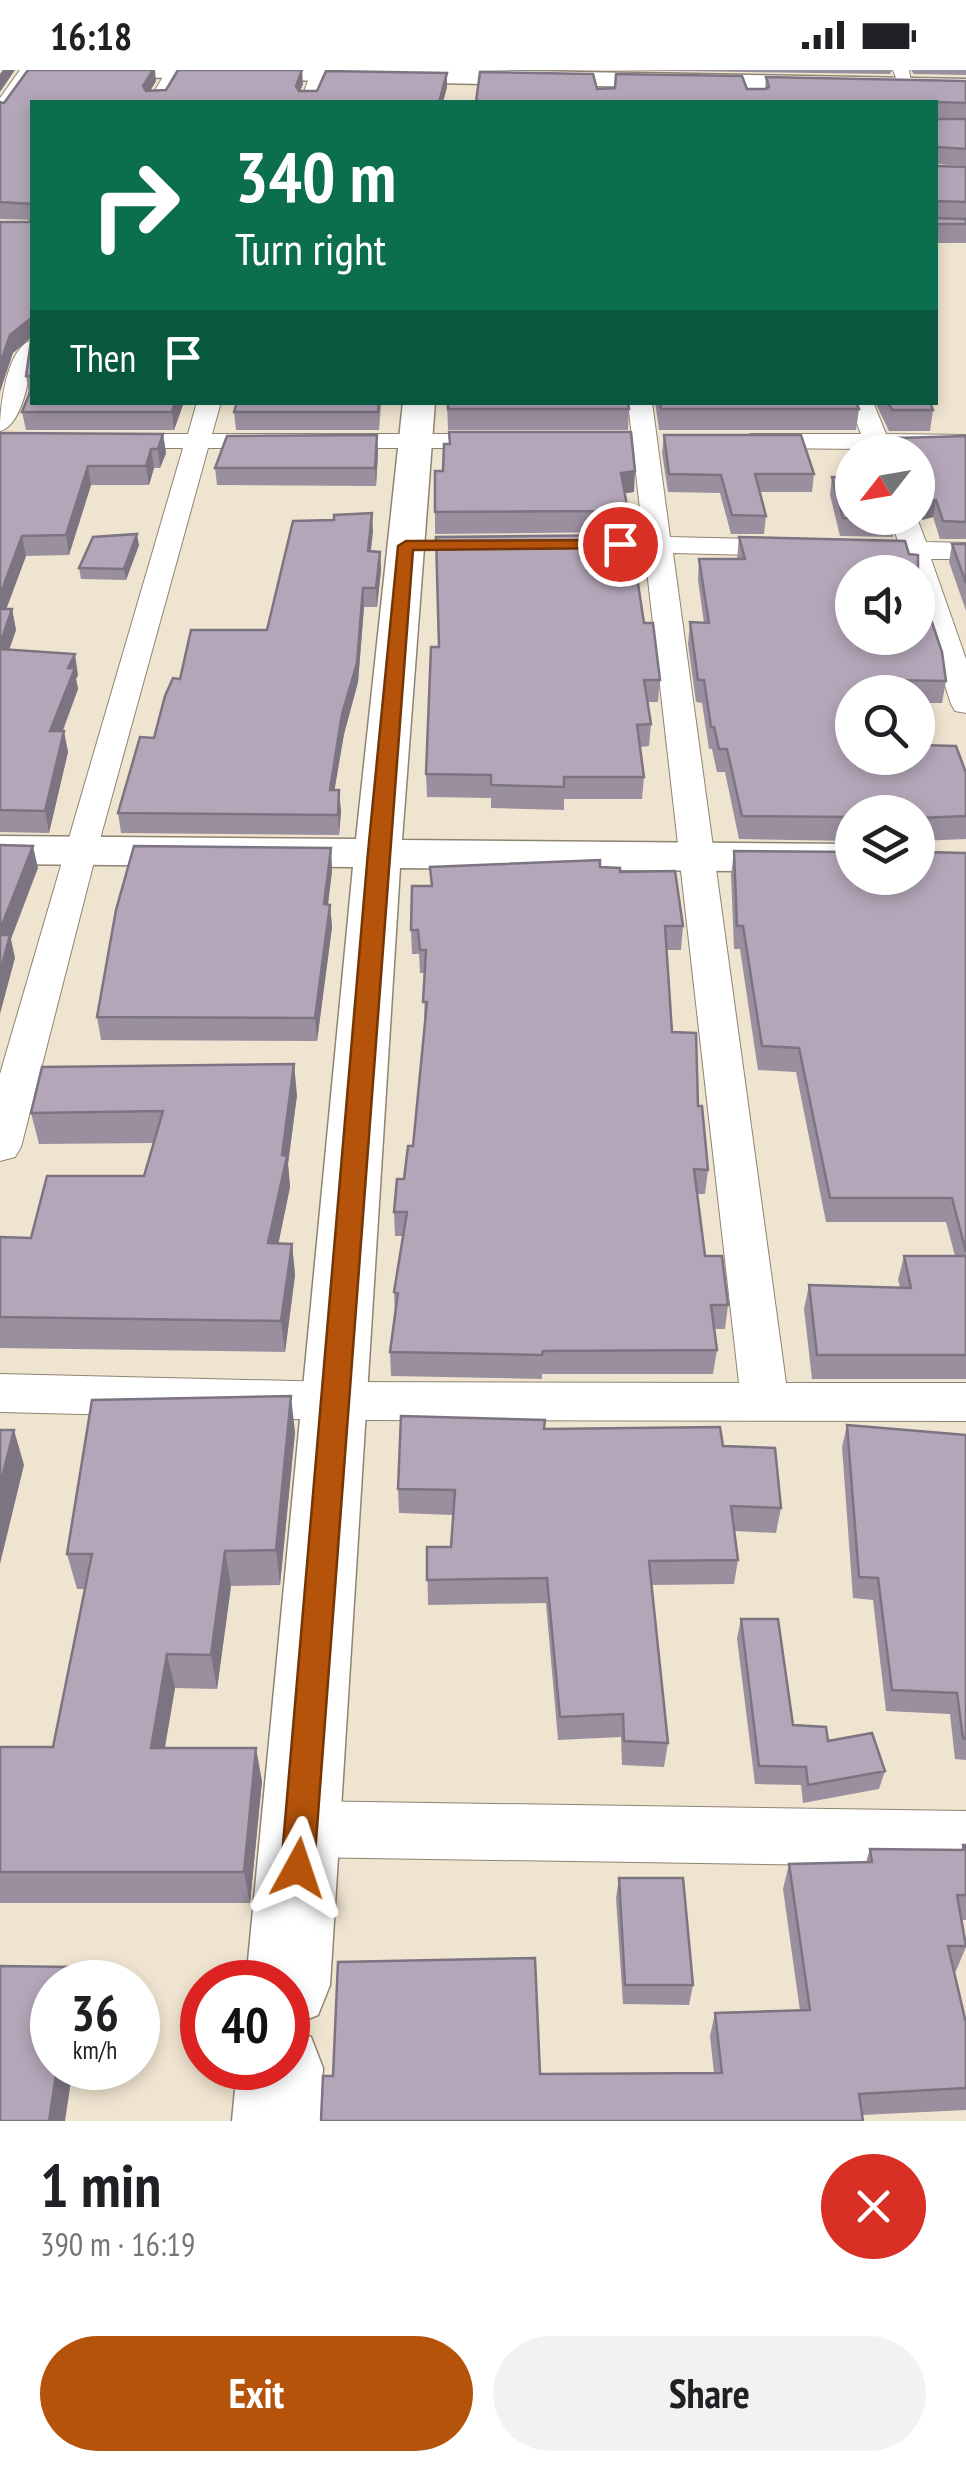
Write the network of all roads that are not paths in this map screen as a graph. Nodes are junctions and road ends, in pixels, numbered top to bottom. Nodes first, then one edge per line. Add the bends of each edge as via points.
1 (28, 70) edge
2 (118, 70) edge
3 (222, 71) edge
4 (320, 71) edge
5 (174, 72) edge
6 (463, 72) edge
7 (904, 77) edge
8 (603, 78) junction
9 (752, 92) edge
10 (962, 92) edge
11 (157, 100) edge
12 (309, 100) edge
13 (453, 100) edge
14 (604, 100) edge
15 (0, 110) edge
16 (30, 352) edge
17 (208, 405) edge
18 (640, 405) edge
19 (862, 405) edge
20 (417, 422) edge
21 (0, 424) edge
22 (873, 435) edge
23 (198, 440) junction
24 (0, 441) edge
25 (530, 441) edge
26 (721, 441) edge
27 (966, 442) edge
28 (935, 444) edge
29 (835, 445) edge
30 (910, 535) edge
31 (656, 544) junction
32 (598, 545) edge
33 (916, 551) junction
34 (966, 551) edge
35 (966, 704) edge
36 (0, 850) edge
37 (80, 850) junction
38 (378, 852) junction
39 (697, 856) junction
40 (835, 858) edge
41 (0, 1147) edge
42 (0, 1393) edge
43 (334, 1400) junction
44 (765, 1402) junction
45 (966, 1402) edge
46 (301, 1829) junction
47 (966, 1839) edge
48 (290, 1960) edge
49 (278, 2090) edge
50 (276, 2121) edge

1 - 15 street
2 - 5 street
3 - 4 street
3 - 5 street
4 - 6 street
4 - 12 street
5 - 11 street
6 - 8 street
6 - 13 street
7 - 9 street
7 - 10 street
8 - 9 street
8 - 14 street
16 - 21 street
17 - 23 street
18 - 31 street
19 - 22 street
20 - 23 street
20 - 25 street
20 - 38 street via 415,546
23 - 24 street
23 - 37 street
26 - 29 street
27 - 28 street
30 - 33 street
31 - 32 street
31 - 33 street
31 - 39 street
33 - 34 street
33 - 35 street
36 - 37 street
37 - 38 street
37 - 41 street
38 - 39 street
38 - 43 street
39 - 40 street
39 - 44 street
42 - 43 street
43 - 44 street
43 - 46 street
44 - 45 street
46 - 47 street
46 - 48 street
49 - 50 street

